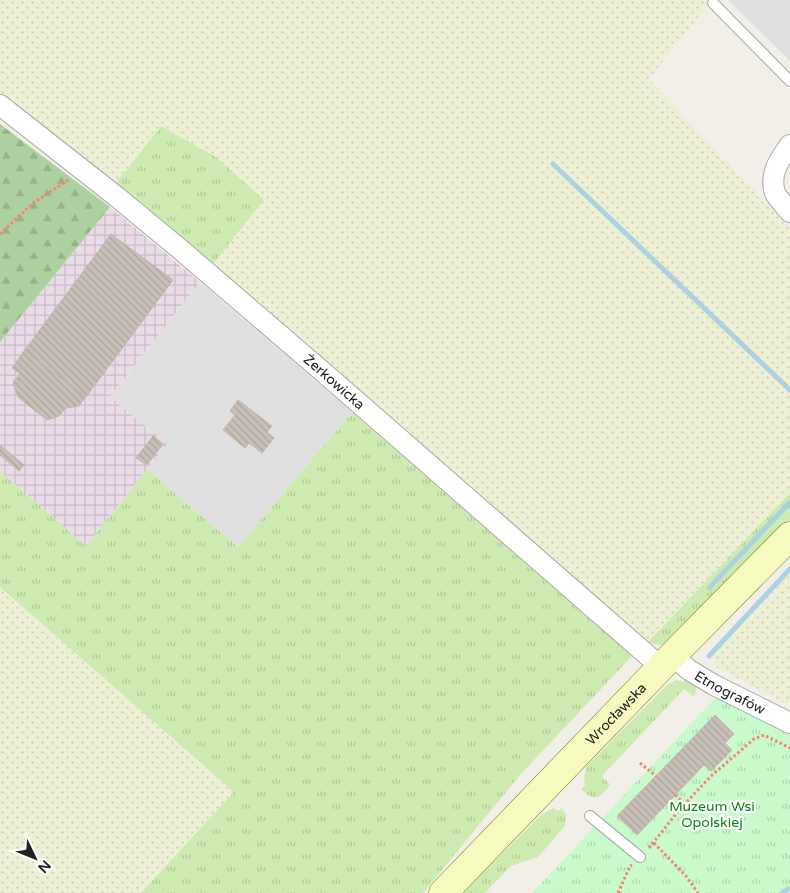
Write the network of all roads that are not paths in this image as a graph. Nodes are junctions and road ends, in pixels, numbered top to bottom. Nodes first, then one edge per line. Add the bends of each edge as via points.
1 (713, 3) dead end
2 (790, 81) edge
3 (0, 105) edge
4 (790, 145) edge
5 (790, 212) edge
6 (790, 536) edge
7 (667, 662) junction
8 (790, 723) edge
9 (590, 816) dead end
10 (640, 858) road end
11 (443, 893) edge

1 - 2 lane
3 - 7 street, Żerkowicka via 181,250
4 - 5 street via 772,176 776,194
6 - 7 main road, Wrocławska
7 - 8 street, Etnografów via 689,670
7 - 11 main road, Wrocławska
9 - 10 lane

